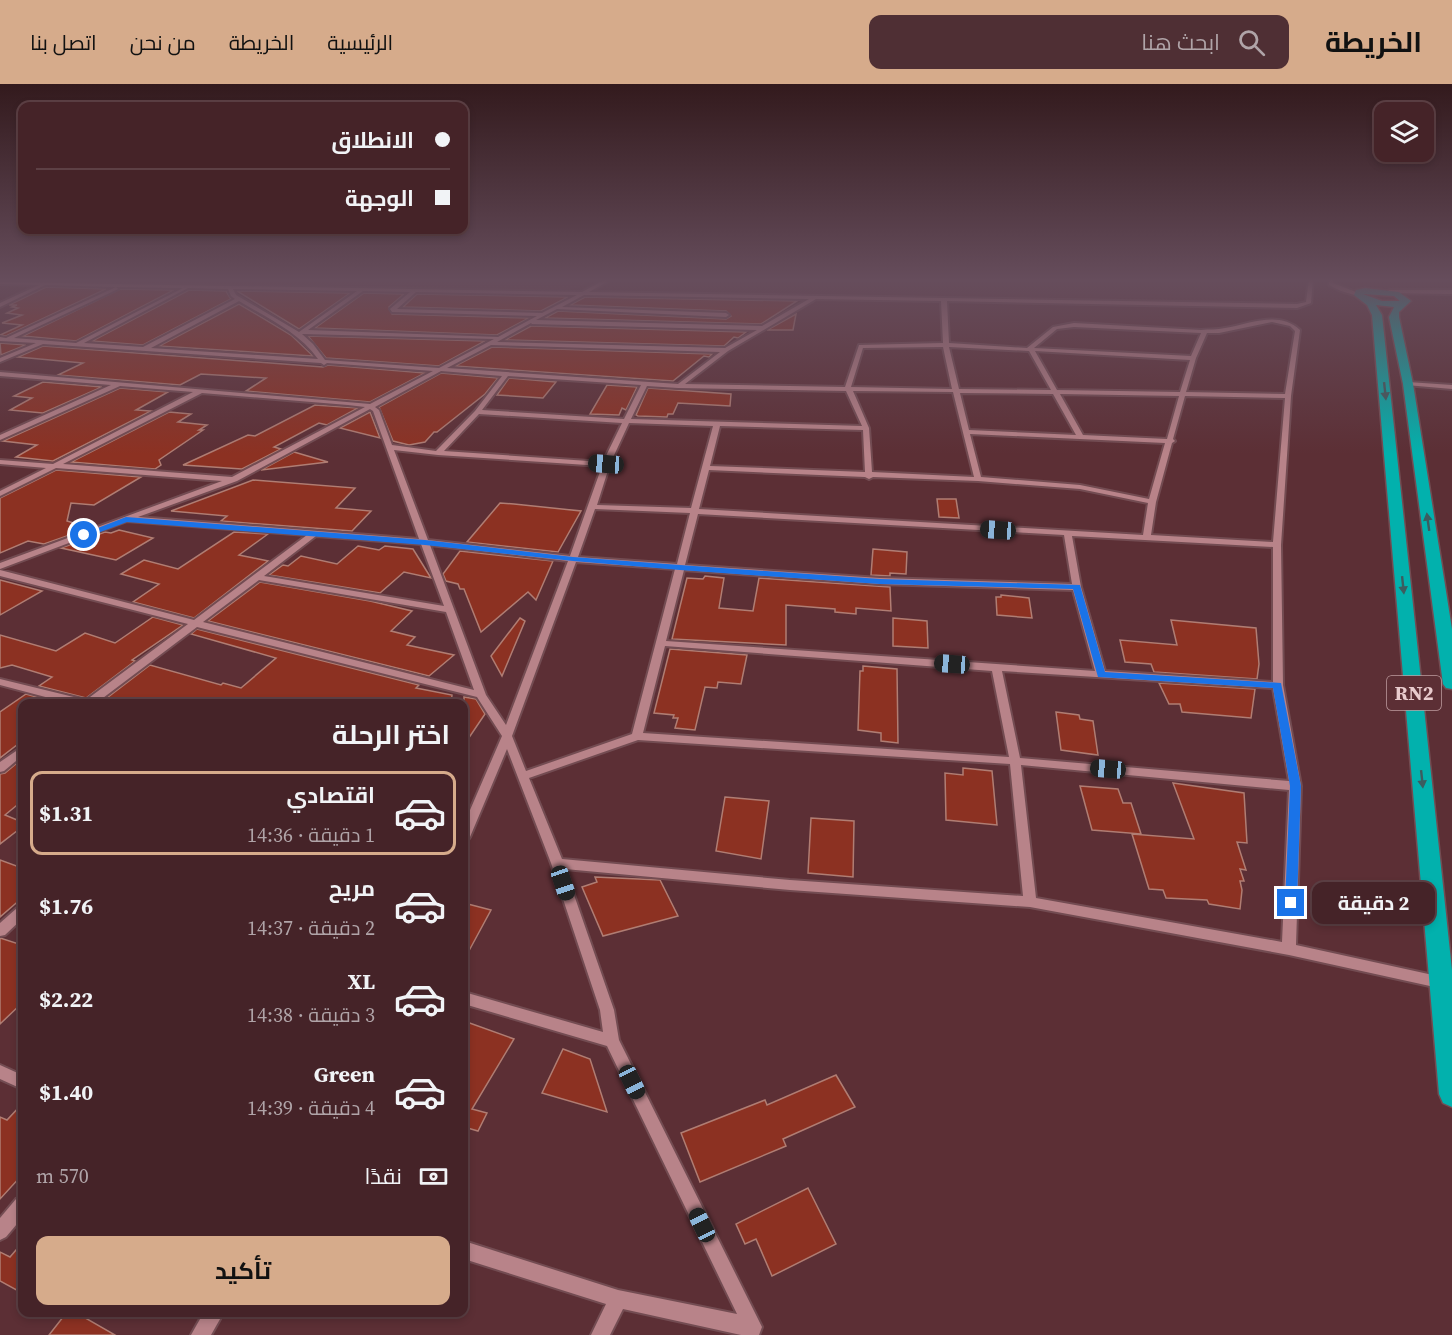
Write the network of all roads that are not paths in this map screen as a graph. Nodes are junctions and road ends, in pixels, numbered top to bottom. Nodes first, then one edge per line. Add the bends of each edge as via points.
1 (90, 337) edge
2 (166, 337) edge
3 (304, 337) edge
4 (473, 337) edge
5 (747, 337) edge
6 (946, 337) edge
7 (1043, 337) edge
8 (1202, 337) edge
9 (1297, 337) edge
10 (1379, 337) edge
11 (1398, 337) edge
12 (498, 338) joint
13 (4, 339) edge
14 (43, 342) junction
15 (488, 343) junction
16 (77, 344) junction
17 (946, 345) junction
18 (1030, 348) junction
19 (142, 350) junction
20 (726, 351) junction
21 (1193, 358) junction
22 (0, 360) edge
23 (324, 363) junction
24 (439, 369) junction
25 (507, 373) junction
26 (0, 374) edge
27 (645, 383) junction
28 (119, 384) junction
29 (1408, 384) junction
30 (678, 386) junction
31 (848, 387) junction
32 (1452, 387) edge
33 (201, 391) junction
34 (954, 391) junction
35 (1056, 392) junction
36 (1184, 394) junction
37 (1288, 396) junction
38 (370, 406) junction
39 (477, 412) junction
40 (625, 421) junction
41 (717, 424) junction
42 (866, 428) junction
43 (967, 432) junction
44 (1081, 437) junction
45 (0, 438) edge
46 (1171, 441) junction
47 (390, 447) junction
48 (438, 453) junction
49 (0, 462) edge
50 (606, 464) junction
51 (54, 465) junction
52 (706, 468) junction
53 (868, 477) junction
54 (234, 479) junction
55 (978, 480) junction
56 (0, 494) edge
57 (1152, 502) junction
58 (592, 507) junction
59 (696, 511) junction
60 (126, 519) junction
61 (314, 534) junction
62 (1068, 534) junction
63 (1147, 537) junction
64 (425, 542) junction
65 (1277, 545) junction
66 (573, 559) junction
67 (0, 567) edge
68 (680, 567) junction
69 (0, 573) edge
70 (257, 576) junction
71 (1077, 587) junction
72 (450, 610) junction
73 (196, 623) junction
74 (660, 643) junction
75 (996, 668) junction
76 (1101, 675) junction
77 (0, 682) edge
78 (1452, 684) edge
79 (1278, 685) junction
80 (481, 695) junction
81 (67, 699) edge
82 (94, 699) edge
83 (507, 736) junction
84 (637, 736) junction
85 (18, 754) edge
86 (1015, 761) junction
87 (0, 768) edge
88 (523, 776) junction
89 (1295, 786) junction
90 (468, 812) edge
91 (556, 863) junction
92 (1030, 902) junction
93 (18, 915) edge
94 (0, 931) edge
95 (1289, 949) junction
96 (1447, 985) edge
97 (468, 999) edge
98 (612, 1041) junction
99 (0, 1072) edge
100 (18, 1080) edge
101 (1452, 1094) edge
102 (18, 1210) edge
103 (0, 1231) edge
104 (468, 1251) edge
105 (618, 1299) junction
106 (212, 1317) edge
107 (752, 1331) edge
108 (200, 1335) edge
109 (600, 1335) edge

1 - 16 street
2 - 19 street
3 - 23 street
4 - 12 street
5 - 20 street
6 - 17 street
7 - 18 street
8 - 21 street
9 - 37 street
10 -> 96 highway, RN2
11 - 29 highway, RN2
12 - 15 street
13 - 14 street
14 - 16 street
14 - 22 street
15 - 20 street
15 - 24 street
16 - 19 street
17 - 18 street
17 - 31 street via 861,346
17 - 34 street
18 - 21 street
18 - 35 street
19 - 23 street
20 - 30 street
21 - 36 street
23 - 24 street
24 - 25 street
24 - 38 street
25 - 27 street
25 - 39 street
26 - 28 street
27 - 30 street
27 - 40 street
28 - 33 street
28 - 45 street
29 - 32 street
78 -> 29 highway, RN2
30 - 31 street
31 - 34 street
31 - 42 street
33 - 38 street
33 - 51 street
34 - 35 street
34 - 43 street
35 - 36 street
35 - 44 street
36 - 37 street
36 - 46 street
37 - 65 street
38 - 47 street via 376,410
38 - 54 street
39 - 40 street
39 - 48 street
40 - 41 street
40 - 50 street
41 - 42 street
41 - 52 street
42 - 53 street
43 - 44 street
43 - 55 street
44 - 46 street
46 - 57 street
47 - 48 street
47 - 64 street
48 - 50 street
49 - 51 street
50 - 58 street
51 - 54 street
51 - 56 street
52 - 53 street
52 - 59 street
53 - 55 street
54 - 60 street
55 - 57 street via 1080,487
57 - 63 street
58 - 59 street
58 - 66 street
59 - 62 street
59 - 68 street
60 - 61 street
60 - 67 street
61 - 64 street
61 - 70 street
62 - 63 street
62 - 71 street
63 - 65 street
64 - 66 street
64 - 72 street
65 - 79 street
66 - 68 street
66 - 83 street
68 - 71 street via 880,581
68 - 74 street
69 - 73 street
70 - 72 street
70 - 73 street
71 - 76 street
72 - 80 street
73 - 80 street
73 - 82 street
74 - 75 street
74 - 84 street
75 - 76 street
75 - 86 street
76 - 79 street
77 - 81 street
79 - 89 street
80 - 83 street
83 - 88 street
83 - 90 street
84 - 86 street
84 - 88 street
85 - 87 street
86 - 89 street
86 - 92 street
88 - 91 street
89 - 95 street
91 - 92 street
91 - 98 street via 607,1010
92 - 95 street
93 - 94 street
95 - 96 street
96 - 101 highway, RN2
97 - 98 street
98 - 107 street
99 - 100 street
102 - 103 street
104 - 105 street
105 - 107 street
105 - 109 street
106 - 108 street

